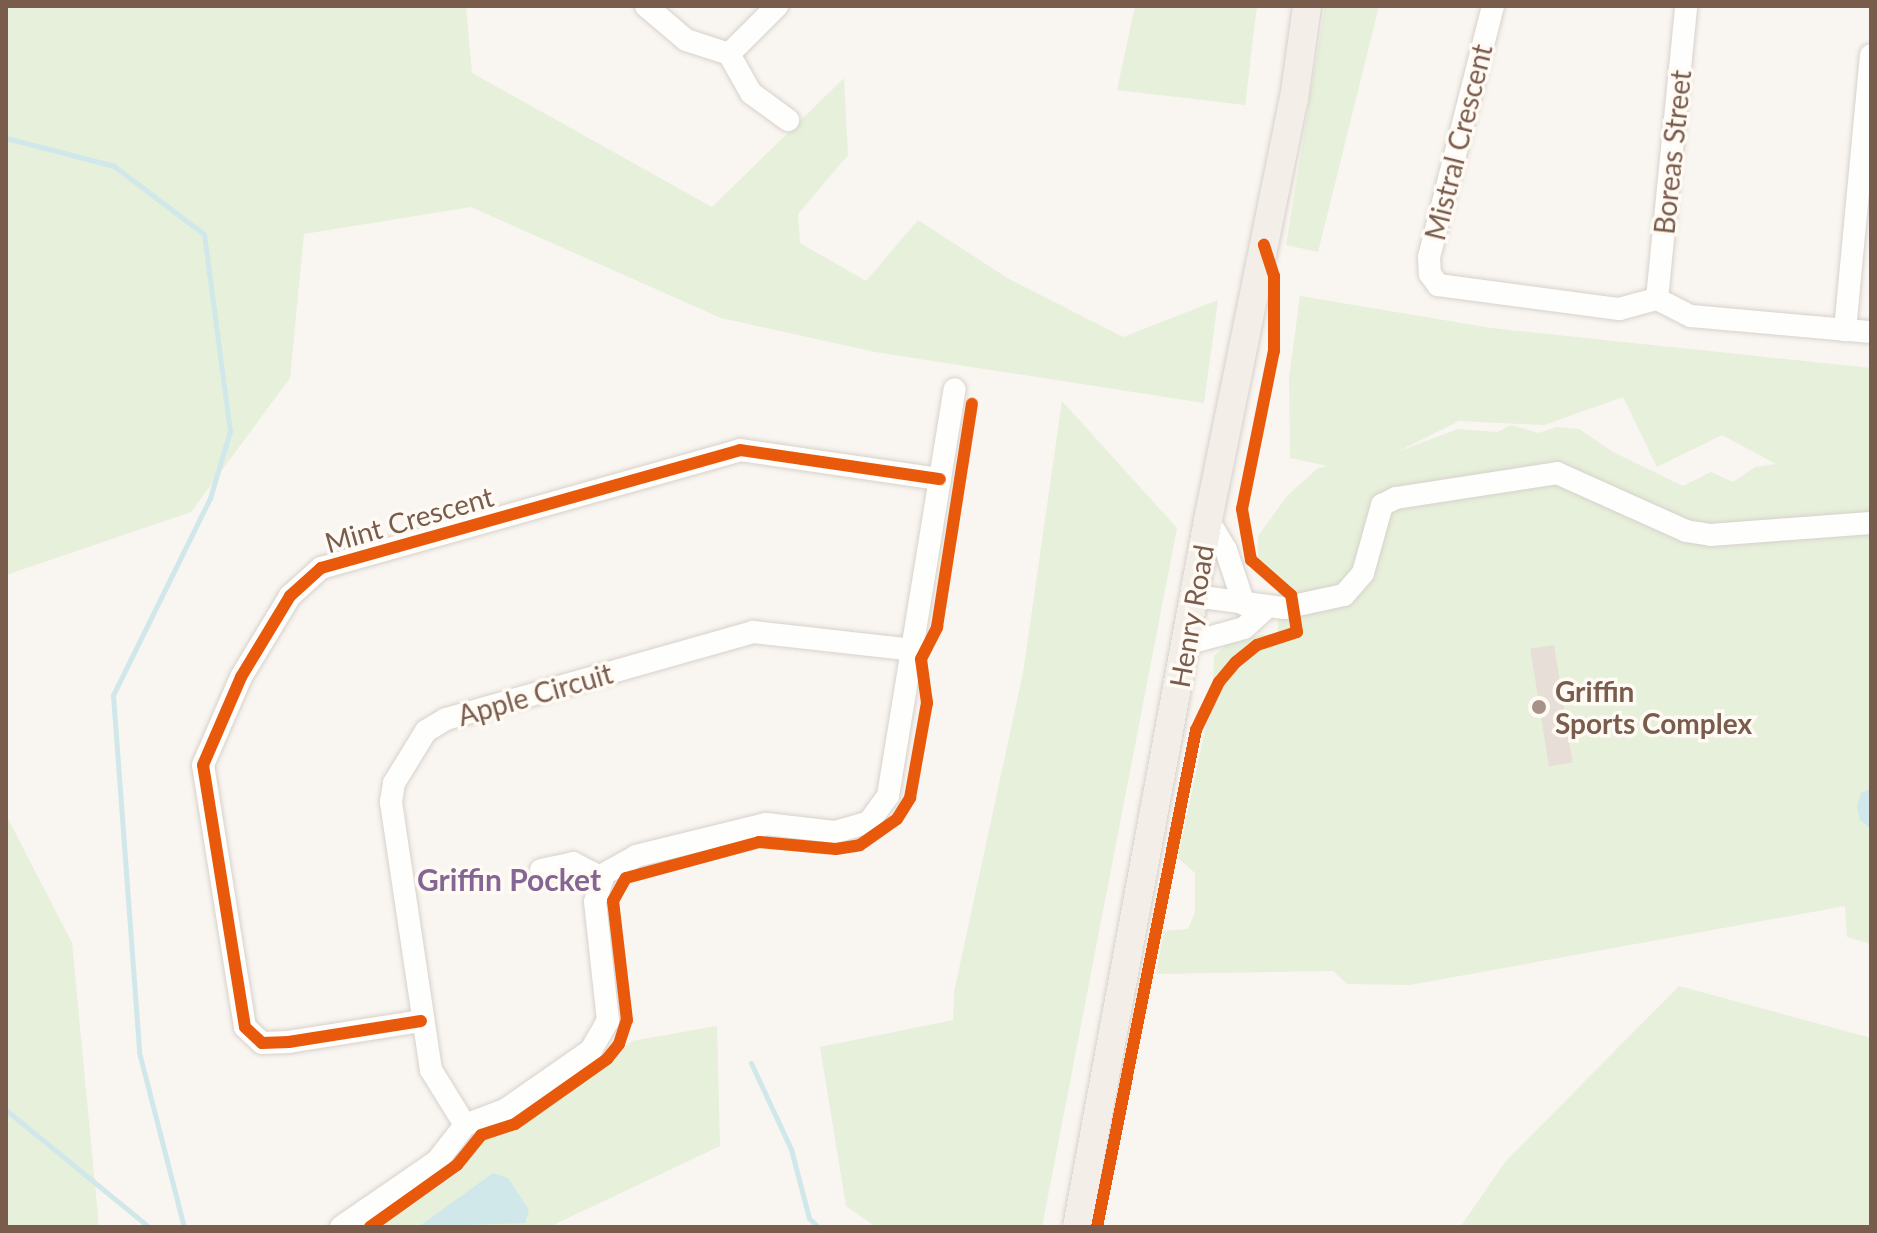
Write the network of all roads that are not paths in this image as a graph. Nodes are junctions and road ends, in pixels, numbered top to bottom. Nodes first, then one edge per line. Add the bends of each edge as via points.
1 (646, 6) edge
2 (777, 6) edge
3 (1307, 6) edge
4 (1493, 6) edge
5 (1686, 6) edge
6 (729, 54) junction
7 (1871, 55) edge
8 (1868, 117) edge
9 (788, 120) dead end
10 (1657, 299) junction
11 (1845, 330) junction
12 (1871, 332) edge
13 (955, 389) dead end
14 (940, 479) junction
15 (1208, 520) junction
16 (1871, 523) edge
17 (1195, 596) junction
18 (1255, 606) junction
19 (1186, 644) junction
20 (913, 650) junction
21 (541, 870) dead end
22 (602, 878) junction
23 (421, 1021) junction
24 (465, 1125) junction
25 (341, 1227) edge
26 (1077, 1227) edge

1 - 6 street via 686,40
2 - 6 street
3 - 15 main road, Henry Road via 1294,99
4 - 10 street, Mistral Crescent via 1429,257 1432,279 1456,291 1619,309
5 - 10 street, Boreas Street
6 - 9 street via 751,93
7 - 8 street
8 - 11 street
10 - 11 street via 1691,316
11 - 12 street
13 - 14 street
14 - 20 street
14 - 23 street, Mint Crescent via 740,450 321,568 290,596 241,677 203,765 245,1027 262,1043
15 - 17 main road, Henry Road
15 - 18 street
16 - 18 street via 1710,535 1686,531 1557,473 1396,498 1376,515 1371,551 1355,586 1315,603
17 - 18 street
17 - 19 main road, Henry Road
18 - 19 street via 1244,628
19 - 26 main road, Henry Road
20 - 22 street via 888,796 869,822 835,832 766,824 636,856
20 - 23 street, Apple Circuit via 753,632 446,719 426,731 394,783 391,802
21 - 22 street via 573,863
22 - 24 street via 595,902 608,1021 591,1050 505,1110
23 - 24 street, Apple Circuit via 431,1070
24 - 25 street via 437,1161

